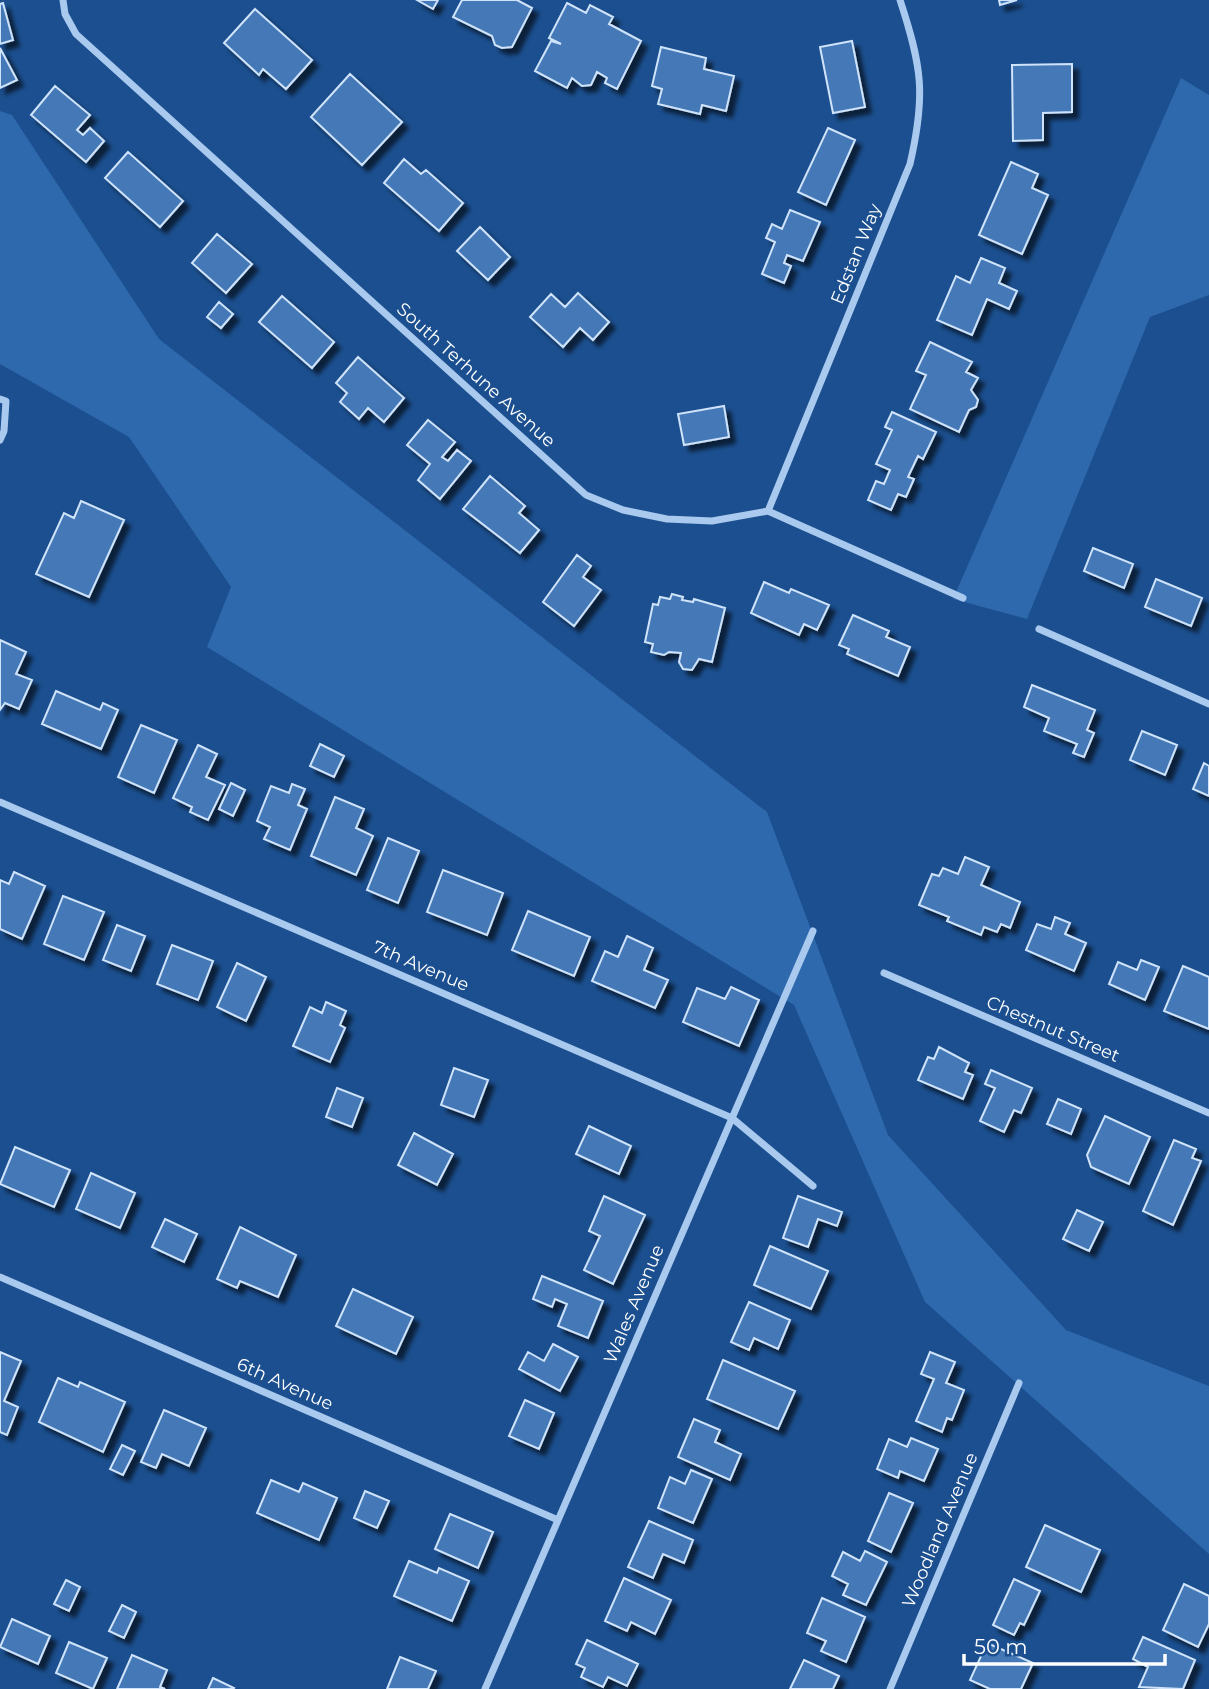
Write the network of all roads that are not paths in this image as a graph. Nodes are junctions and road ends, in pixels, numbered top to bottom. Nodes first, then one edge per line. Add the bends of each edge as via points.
1 (62, 0) edge
2 (901, 0) edge
3 (3, 400) edge
4 (0, 440) edge
5 (768, 511) junction
6 (963, 598) dead end
7 (1039, 629) dead end
8 (1209, 704) edge
9 (0, 802) edge
10 (813, 931) dead end
11 (884, 973) dead end
12 (1209, 1113) edge
13 (732, 1118) junction
14 (813, 1186) dead end
15 (0, 1277) edge
16 (1019, 1383) dead end
17 (558, 1520) junction
18 (485, 1689) edge
19 (890, 1689) edge

1 - 5 street, South Terhune Avenue via 75,34 586,495 623,510 667,519 712,521
2 - 5 street, Edstan Way via 918,52 921,89 919,127 910,164
3 - 4 street
5 - 6 street
7 - 8 street
9 - 13 street, 7th Avenue
10 - 13 street, Wales Avenue
11 - 12 street, Chestnut Street
13 - 14 street, 7th Avenue
13 - 17 street, Wales Avenue
15 - 17 street, 6th Avenue
16 - 19 street, Woodland Avenue
17 - 18 street, Wales Avenue

